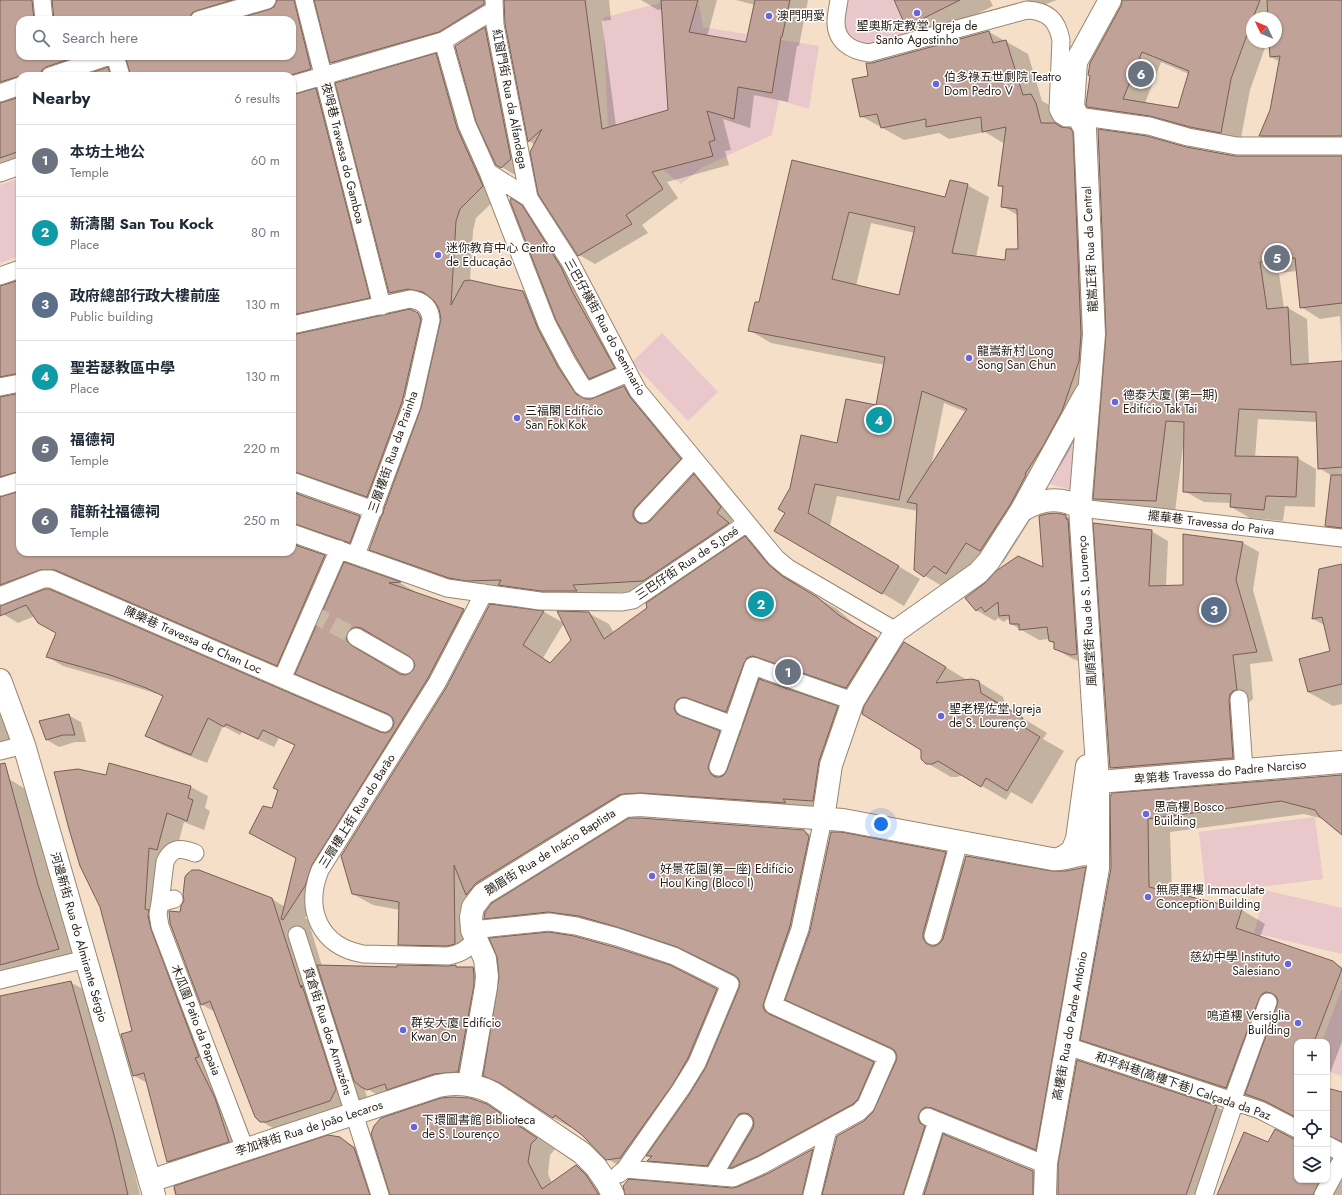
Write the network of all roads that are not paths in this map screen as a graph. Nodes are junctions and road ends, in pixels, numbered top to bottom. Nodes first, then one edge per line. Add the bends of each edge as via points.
1 (42, 0) edge
2 (267, 0) edge
3 (304, 0) edge
4 (839, 0) edge
5 (1110, 0) edge
6 (494, 5) edge
7 (44, 16) edge
8 (213, 16) edge
9 (442, 41) junction
10 (98, 60) edge
11 (116, 60) edge
12 (62, 72) edge
13 (120, 72) edge
14 (323, 76) junction
15 (296, 84) edge
16 (16, 87) edge
17 (0, 93) edge
18 (1079, 118) junction
19 (1342, 146) edge
20 (16, 167) edge
21 (488, 172) junction
22 (0, 173) edge
23 (529, 198) junction
24 (16, 270) edge
25 (0, 276) edge
26 (382, 306) junction
27 (296, 324) edge
28 (628, 373) junction
29 (16, 384) edge
30 (1090, 386) junction
31 (0, 387) edge
32 (694, 459) junction
33 (16, 482) edge
34 (296, 482) edge
35 (0, 487) edge
36 (1080, 508) junction
37 (374, 510) junction
38 (1021, 511) junction
39 (643, 514) dead end
40 (747, 522) junction
41 (296, 533) edge
42 (1342, 538) edge
43 (339, 549) junction
44 (356, 555) junction
45 (484, 593) junction
46 (0, 596) edge
47 (896, 631) junction
48 (356, 637) tunnel mouth
49 (405, 665) dead end
50 (282, 679) junction
51 (0, 680) edge
52 (1239, 699) dead end
53 (853, 701) junction
54 (684, 707) dead end
55 (1094, 713) junction
56 (384, 724) dead end
57 (733, 725) junction
58 (24, 746) junction
59 (0, 752) edge
60 (1342, 762) edge
61 (718, 767) dead end
62 (1244, 770) junction
63 (1098, 782) junction
64 (823, 819) junction
65 (959, 842) junction
66 (196, 853) dead end
67 (1098, 857) junction
68 (1048, 859) junction
69 (474, 933) junction
70 (297, 935) dead end
71 (933, 936) dead end
72 (86, 959) junction
73 (0, 980) edge
74 (1268, 1002) dead end
75 (1067, 1046) junction
76 (469, 1084) junction
77 (1234, 1101) junction
78 (354, 1114) junction
79 (744, 1123) dead end
80 (1294, 1127) edge
81 (828, 1129) junction
82 (1329, 1147) edge
83 (246, 1149) junction
84 (1340, 1159) edge
85 (1046, 1165) junction
86 (625, 1169) junction
87 (713, 1176) junction
88 (152, 1188) edge
89 (610, 1189) edge
90 (380, 1195) edge
91 (812, 1195) edge
92 (913, 1195) edge
93 (1045, 1195) edge
94 (1204, 1195) edge
95 (1323, 1195) edge

1 - 7 street
2 - 8 street
3 - 14 street, 夜呣巷 Travessa do Gamboa
4 - 18 street via 836,22 837,32 842,41 849,48 869,53 1027,10 1047,14 1059,30 1061,40 1058,109 1063,117
5 - 18 street, 龍嵩正街 Rua da Central via 1076,62 1074,107
6 - 9 street
6 - 23 street, 紅窗門街 Rua da Alfandega
9 - 14 street
9 - 21 street via 468,125
10 - 12 street
11 - 13 street
14 - 15 street
14 - 26 street, 夜呣巷 Travessa do Gamboa
16 - 17 street
18 - 19 street via 1149,126 1188,137 1237,146
18 - 30 street, 龍嵩正街 Rua da Central via 1085,129 1094,334
20 - 22 street
21 - 23 street, 三巴仔橫街 Rua do Seminario
21 - 28 street via 547,324 582,386 591,389
23 - 28 street, 三巴仔橫街 Rua do Seminario via 570,262
24 - 25 street
26 - 27 street
26 - 37 street, 三層樓街 Rua da Prainha via 410,299 423,303 430,313 431,320 412,405
28 - 32 street, 三巴仔橫街 Rua do Seminario via 638,391
29 - 31 street
30 - 36 street, 龍嵩正街 Rua da Central
30 - 38 street
32 - 39 street
32 - 40 street, 三巴仔橫街 Rua do Seminario
33 - 35 street
34 - 37 street
36 - 38 street via 1072,503 1054,500 1037,503
36 - 42 street, 擺華巷 Travessa do Paiva
36 - 55 street, 風順堂街 Rua de S. Lourenço
37 - 44 street, 三層樓街 Rua da Prainha
38 - 47 street via 992,557 978,573
40 - 45 street, 三巴仔街 Rua de S.José via 633,600 540,601
40 - 47 street, 三巴仔橫街 Rua do Seminario via 776,558 788,568
41 - 43 street, 三巴仔街 Rua de S.José
43 - 44 street, 三巴仔街 Rua de S.José
43 - 50 street
44 - 45 street, 三巴仔街 Rua de S.José via 447,588
45 - 69 street, 三層樓上街 Rua do Barão via 437,683 320,870 313,897 316,915 324,932 338,944 354,952 448,956 458,954 471,944
46 - 50 street, 陳樂巷 Travessa de Chan Loc via 43,579 51,579
47 - 53 street
48 - 49 street
50 - 56 street, 陳樂巷 Travessa de Chan Loc
51 - 58 street, 河邊新街 Rua do Almirante Sérgio
52 - 62 street
53 - 57 street via 753,666
53 - 64 street via 831,765
54 - 57 street
55 - 63 street, 風順堂街 Rua de S. Lourenço
55 - 68 street, 風順堂街 Rua de S. Lourenço via 1077,840 1069,854 1061,858
57 - 61 street
58 - 59 street
58 - 72 street, 河邊新街 Rua do Almirante Sérgio
60 - 62 street, 卑第巷 Travessa do Padre Narciso
62 - 63 street, 卑第巷 Travessa do Padre Narciso
63 - 67 street, 風順堂街 Rua de S. Lourenço
64 - 65 street, 風順堂街 Rua de S. Lourenço via 843,820
64 - 69 street, 鵝眉街 Rua de Inácio Baptista via 640,805 624,806 483,894 473,907 471,917
64 - 81 street via 800,929 773,1005 887,1057 866,1105 859,1112
65 - 68 street, 風順堂街 Rua de S. Lourenço
65 - 71 street
66 - 83 street, 木瓜圍 Patio da Papaia via 182,849 174,851 165,862 167,901 158,914 160,926
67 - 68 street, 風順堂街 Rua de S. Lourenço via 1084,853 1062,859
67 - 75 street, 高樓街 Rua do Padre António
69 - 76 street via 485,959 487,981
69 - 86 street via 549,922 576,926 674,956 730,984 697,1063 682,1089
70 - 78 street, 貨倉街 Rua dos Armazéns
72 - 73 street
72 - 88 street, 河邊新街 Rua do Almirante Sérgio
74 - 77 street
75 - 77 street, 和平斜巷(高樓下巷) Calçada da Paz
75 - 85 street, 高樓街 Rua do Padre António
76 - 78 street, 李加祿街 Rua de João Lecaros via 438,1086
76 - 89 street via 493,1093 582,1153 596,1167
77 - 80 street, 和平斜巷(高樓下巷) Calçada da Paz via 1260,1110
77 - 94 street
78 - 83 street, 李加祿街 Rua de João Lecaros
78 - 90 street, 貨倉街 Rua dos Armazéns
79 - 87 street
81 - 87 street via 733,1178
81 - 91 street
82 - 84 street
83 - 88 street, 李加祿街 Rua de João Lecaros
84 - 95 street
85 - 92 street via 932,1119
85 - 93 street, 高樓街 Rua do Padre António
86 - 87 street
86 - 89 street

